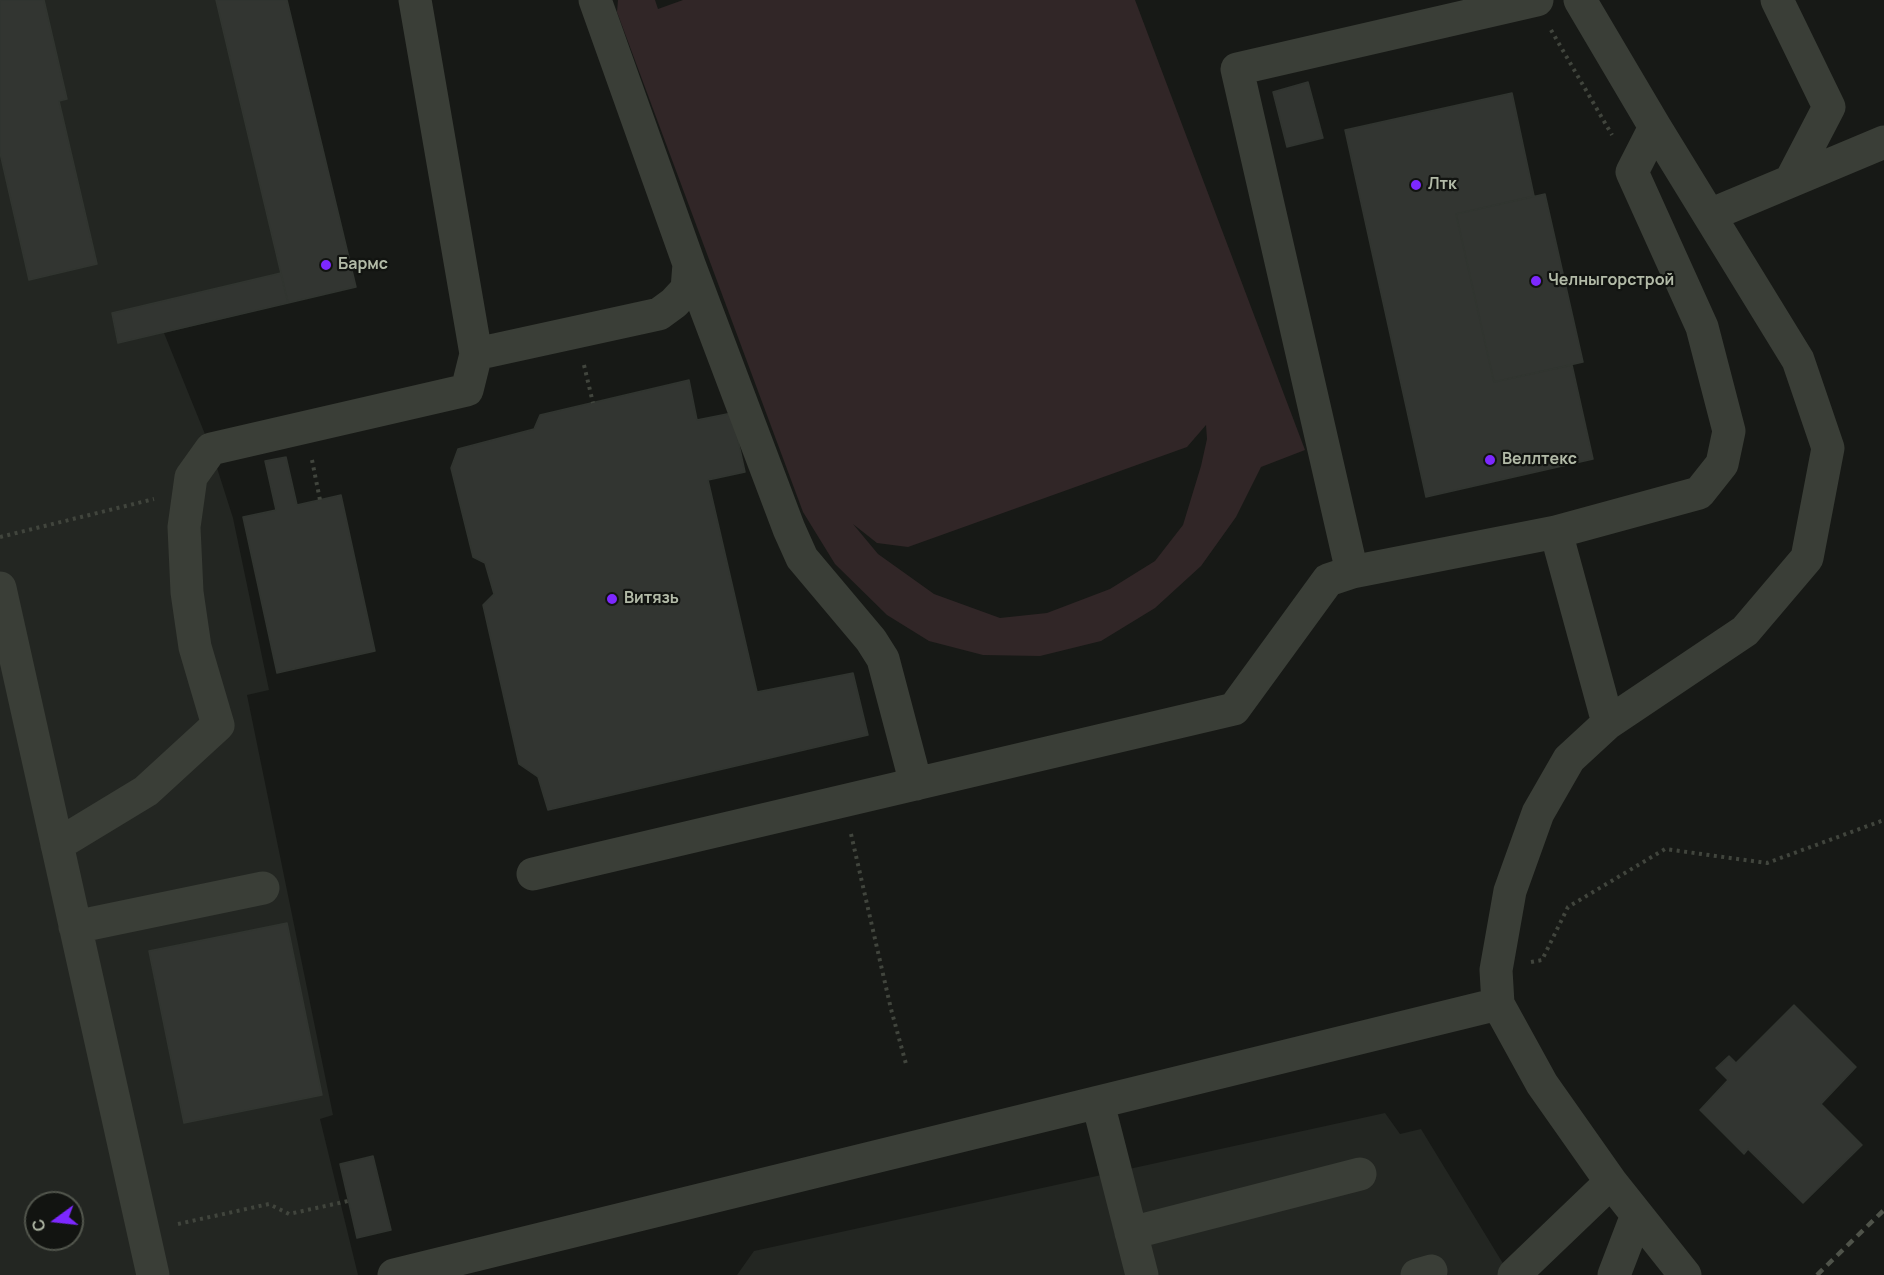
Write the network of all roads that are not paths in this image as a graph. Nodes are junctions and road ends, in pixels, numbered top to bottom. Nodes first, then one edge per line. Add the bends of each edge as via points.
1 (415, 0) edge
2 (596, 0) edge
3 (1536, 0) edge
4 (1580, 0) edge
5 (1777, 0) edge
6 (1655, 127) junction
7 (1884, 142) edge
8 (1791, 180) junction
9 (1710, 215) junction
10 (689, 264) junction
11 (476, 354) junction
12 (1556, 532) junction
13 (1352, 572) junction
14 (0, 588) edge
15 (1608, 723) junction
16 (916, 784) junction
17 (57, 845) junction
18 (532, 874) dead end
19 (263, 888) dead end
20 (75, 927) junction
21 (1498, 1004) junction
22 (1098, 1103) junction
23 (1360, 1174) dead end
24 (1611, 1182) junction
25 (1637, 1215) junction
26 (1131, 1233) junction
27 (153, 1275) edge
28 (394, 1275) edge
29 (1142, 1275) edge
30 (1514, 1275) edge
31 (1614, 1275) edge
32 (1685, 1275) edge

1 - 11 street
2 - 10 street
3 - 13 street via 1237,69
4 - 6 street
5 - 8 street via 1829,107
6 - 9 street
6 - 12 street via 1632,172 1702,327 1729,431 1722,464 1699,494
7 - 8 street
8 - 9 street
9 - 15 street via 1798,360 1828,448 1807,558 1745,631
10 - 11 street via 687,289 659,314
10 - 16 street via 802,558 871,639 883,659
11 - 17 street via 467,390 211,449 191,477 184,527 195,647 218,726 146,791
12 - 13 street
12 - 15 street
13 - 16 street via 1328,580 1234,709
14 - 17 street
15 - 21 street via 1569,759 1538,813 1510,891 1496,970
16 - 18 street
17 - 20 street
19 - 20 street
20 - 27 street
21 - 22 street
21 - 24 street via 1542,1084
22 - 26 street
22 - 28 street
23 - 26 street
24 - 25 street
24 - 30 street
25 - 31 street
25 - 32 street
26 - 29 street

